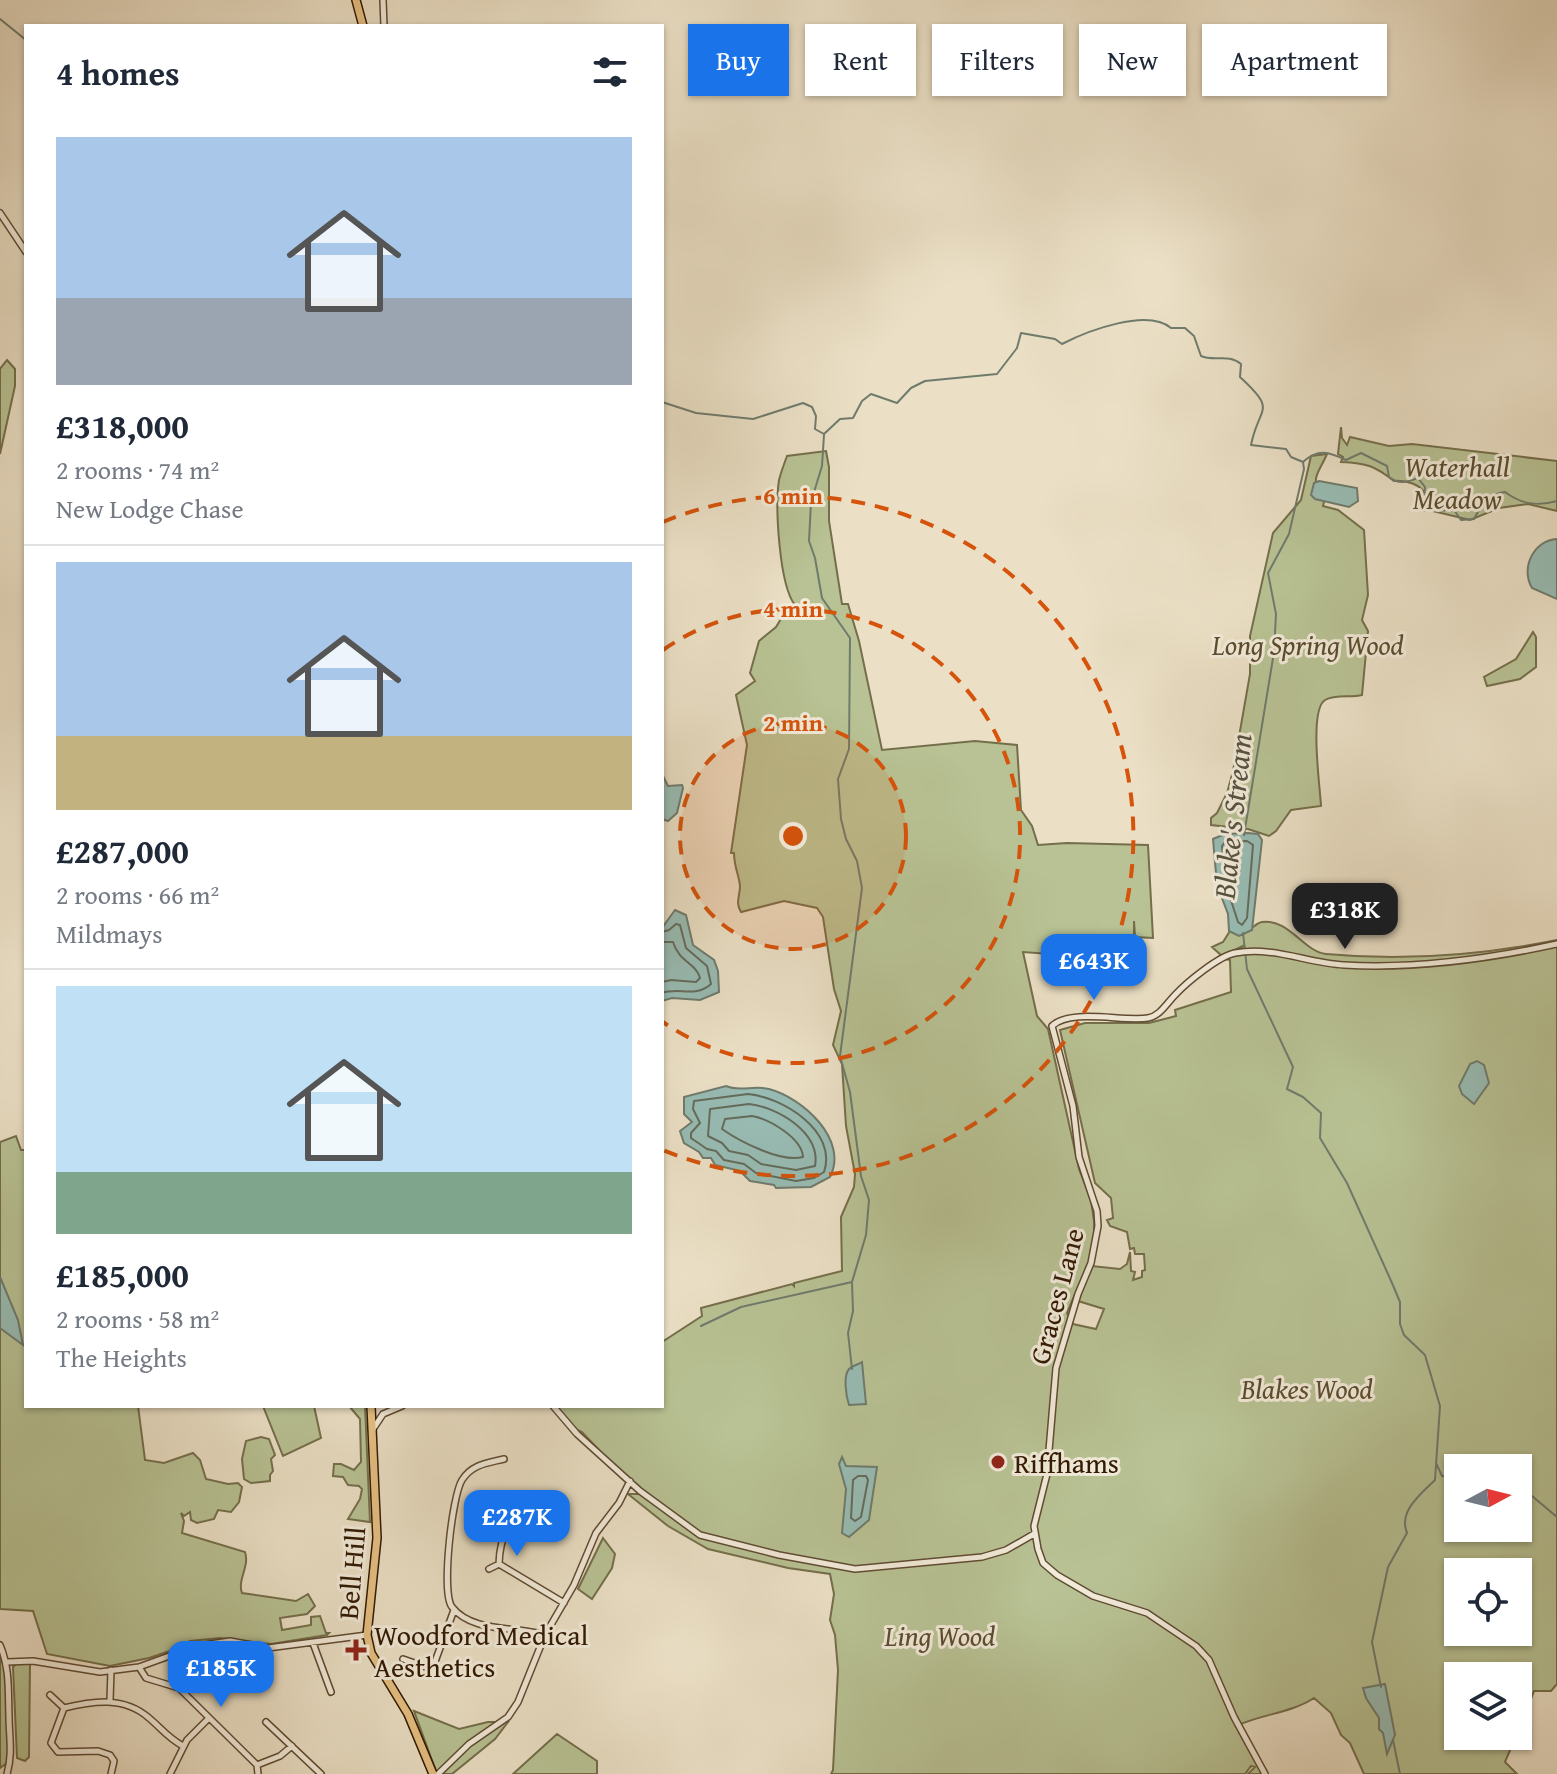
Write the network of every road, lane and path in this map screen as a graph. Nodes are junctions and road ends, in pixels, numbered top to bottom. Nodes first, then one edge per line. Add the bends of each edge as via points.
1 (356, 0) edge
2 (383, 0) edge
3 (362, 24) edge
4 (384, 24) edge
5 (0, 213) edge
6 (24, 249) edge
7 (1557, 944) edge
8 (372, 1408) edge
9 (374, 1408) edge
10 (397, 1408) edge
11 (555, 1408) edge
12 (383, 1414) junction
13 (373, 1430) junction
14 (504, 1459) dead end
15 (630, 1481) junction
16 (625, 1489) junction
17 (640, 1491) junction
18 (534, 1498) dead end
19 (1034, 1534) junction
20 (499, 1564) junction
21 (489, 1569) dead end
22 (564, 1603) junction
23 (454, 1610) junction
24 (367, 1635) junction
25 (545, 1635) junction
26 (313, 1643) junction
27 (0, 1645) edge
28 (197, 1646) junction
29 (403, 1659) dead end
30 (7, 1662) junction
31 (139, 1667) junction
32 (111, 1670) junction
33 (179, 1688) junction
34 (331, 1692) dead end
35 (50, 1695) dead end
36 (110, 1700) junction
37 (64, 1708) junction
38 (209, 1718) junction
39 (266, 1722) dead end
40 (183, 1746) junction
41 (292, 1746) junction
42 (257, 1765) junction
43 (7, 1774) edge
44 (111, 1774) edge
45 (170, 1774) edge
46 (258, 1774) edge
47 (321, 1774) edge
48 (436, 1774) edge
49 (1265, 1774) edge

1 - 3 main road
2 - 4 street
5 - 6 street
7 - 19 street, Graces Lane via 1510,954 1369,966 1281,953 1234,953 1188,983 1154,1016 1084,1017 1052,1026 1098,1226 1056,1368 1047,1474
8 - 13 main road, Bell Hill
9 - 12 street
10 - 12 street
11 - 15 street
12 - 13 street
13 - 24 main road, Bell Hill via 377,1538
14 - 23 street via 475,1466 461,1481 446,1588
15 - 16 street
15 - 17 street
16 - 17 street
16 - 22 street via 596,1533
17 - 19 street via 700,1535 855,1569 982,1557
18 - 20 street via 511,1520 500,1542
19 - 49 street via 1043,1563 1057,1575 1093,1596 1147,1613 1196,1646 1209,1660
20 - 21 street
20 - 22 street
22 - 25 street
23 - 25 street via 475,1622
23 - 29 street via 433,1667
24 - 26 street
24 - 48 main road, Bell Hill via 371,1653
25 - 48 street via 508,1717
26 - 28 street via 268,1648 230,1641
26 - 34 street
27 - 30 street
28 - 31 street
28 - 33 street
30 - 32 street
30 - 43 street via 13,1752
31 - 32 street
31 - 33 street via 146,1678
32 - 36 street
33 - 38 street
35 - 37 street
36 - 37 street
36 - 40 street via 149,1717
37 - 44 street via 53,1749 110,1755
38 - 40 street
38 - 42 street
39 - 41 street
40 - 45 street
41 - 42 street
41 - 47 street
42 - 46 street

